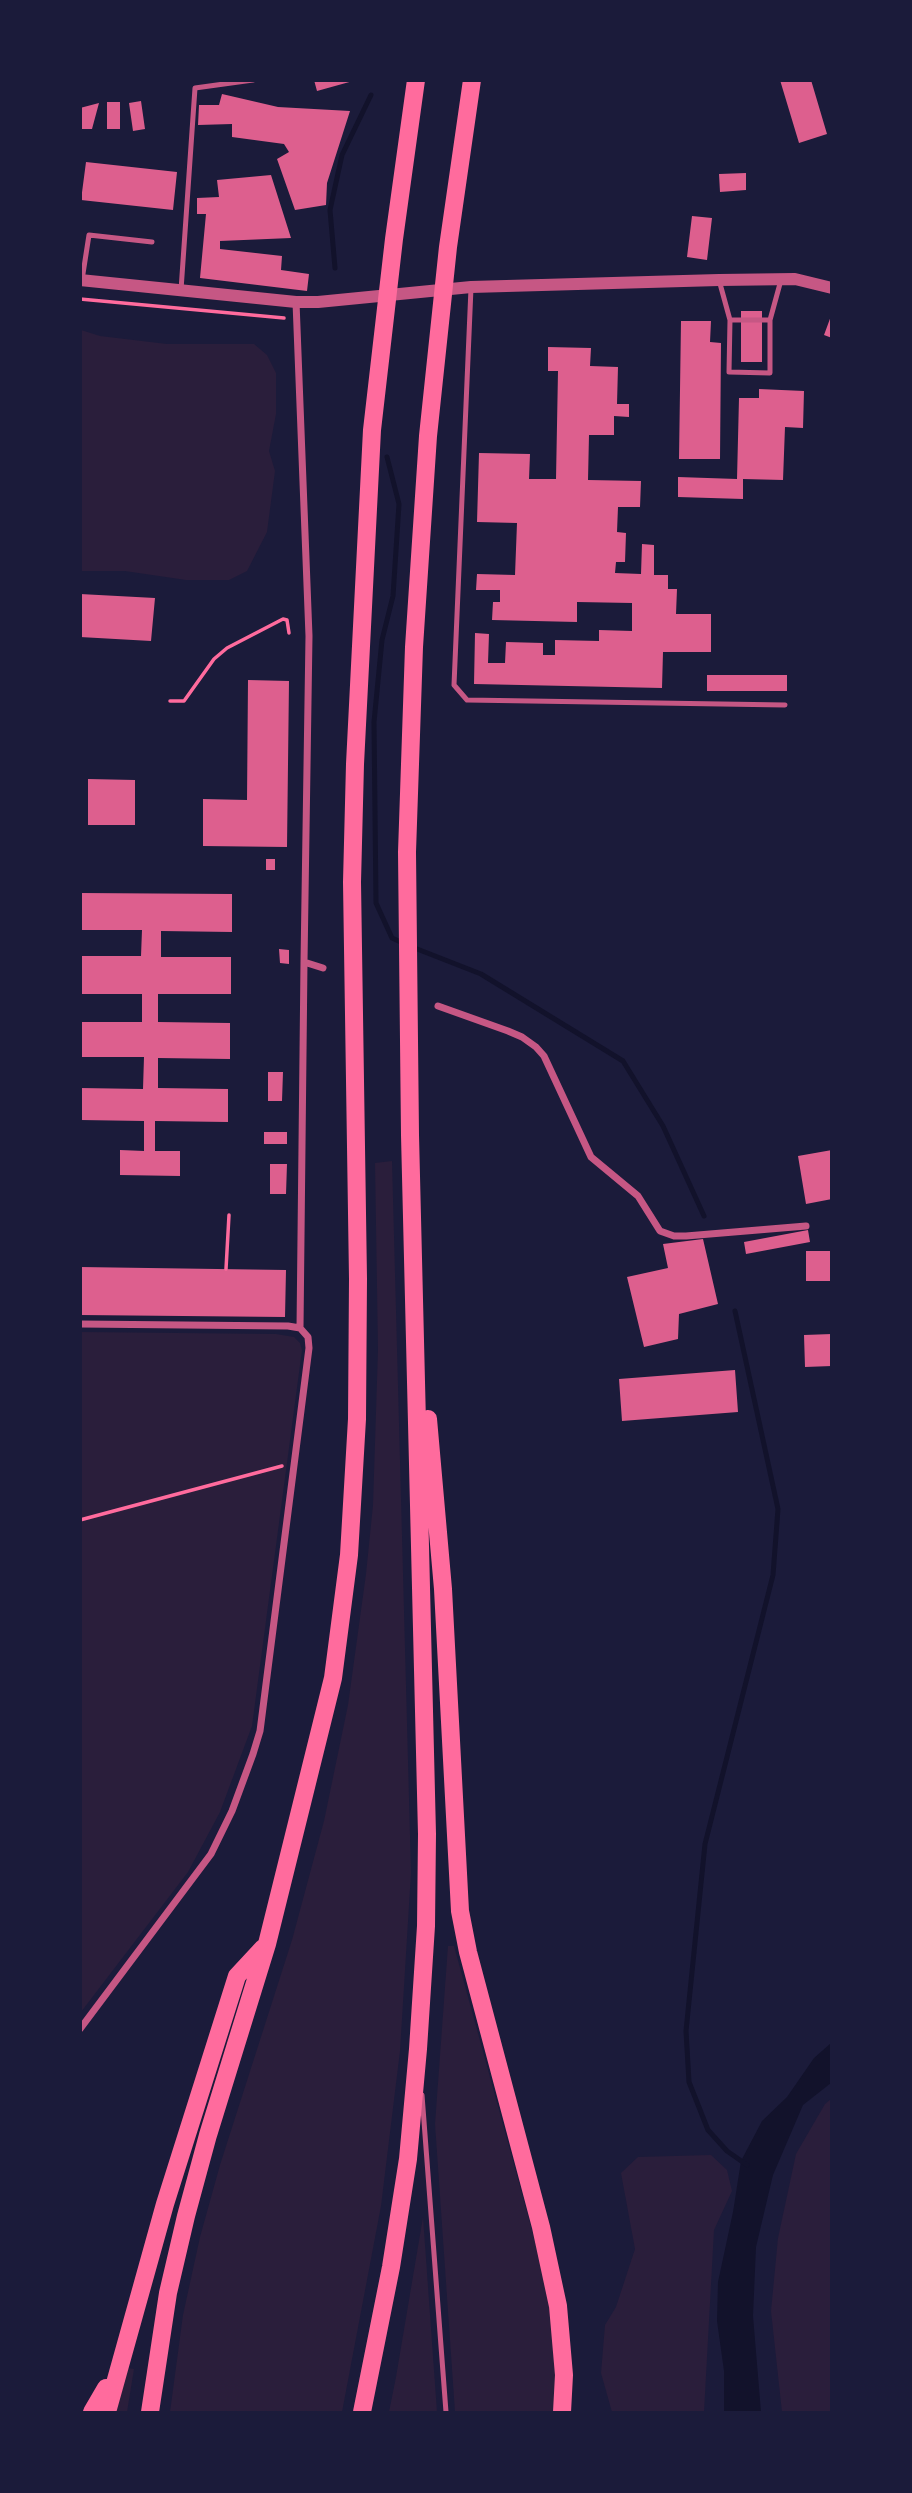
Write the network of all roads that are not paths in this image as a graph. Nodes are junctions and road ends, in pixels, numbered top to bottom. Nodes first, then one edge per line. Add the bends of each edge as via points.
1 (253, 80) edge
2 (416, 80) edge
3 (472, 80) edge
4 (152, 242) dead end
5 (782, 278) junction
6 (81, 280) edge
7 (719, 280) junction
8 (471, 287) junction
9 (831, 288) edge
10 (181, 290) junction
11 (296, 302) junction
12 (730, 320) junction
13 (770, 320) junction
14 (785, 705) dead end
15 (304, 962) junction
16 (323, 968) dead end
17 (438, 1006) dead end
18 (806, 1226) dead end
19 (413, 1259) junction
20 (80, 1324) edge
21 (300, 1328) junction
22 (267, 1944) junction
23 (80, 2029) edge
24 (418, 2049) junction
25 (123, 2349) junction
26 (92, 2413) edge
27 (107, 2413) edge
28 (150, 2413) edge
29 (362, 2413) edge
30 (446, 2413) edge
31 (562, 2413) edge

1 - 10 lane via 195,88
2 - 22 highway via 372,430 355,764 352,882 358,1405 349,1555 333,1678
3 - 19 highway via 437,349 414,647 407,852
4 - 6 lane via 89,235
5 - 7 street
5 - 9 street
5 - 13 lane
6 - 10 street
7 - 8 street
7 - 12 lane
8 - 11 street
8 - 14 lane via 454,685 467,700
10 - 11 street
11 - 15 street via 309,636
12 - 13 lane
12 - 13 lane via 729,372 770,373
15 - 16 street
15 - 21 street
17 - 18 street via 515,1034 536,1047 591,1157 638,1196 660,1231 686,1236
19 - 24 highway via 428,1834
19 - 31 highway via 443,1589 460,1911 558,2306
20 - 21 street
21 - 23 street via 308,1337 309,1348 260,1731 232,1811 211,1854
22 - 25 highway via 237,1976
22 - 28 highway via 197,2176 168,2293
24 - 29 highway via 408,2159
24 - 30 lane
25 - 26 highway
25 - 27 highway

